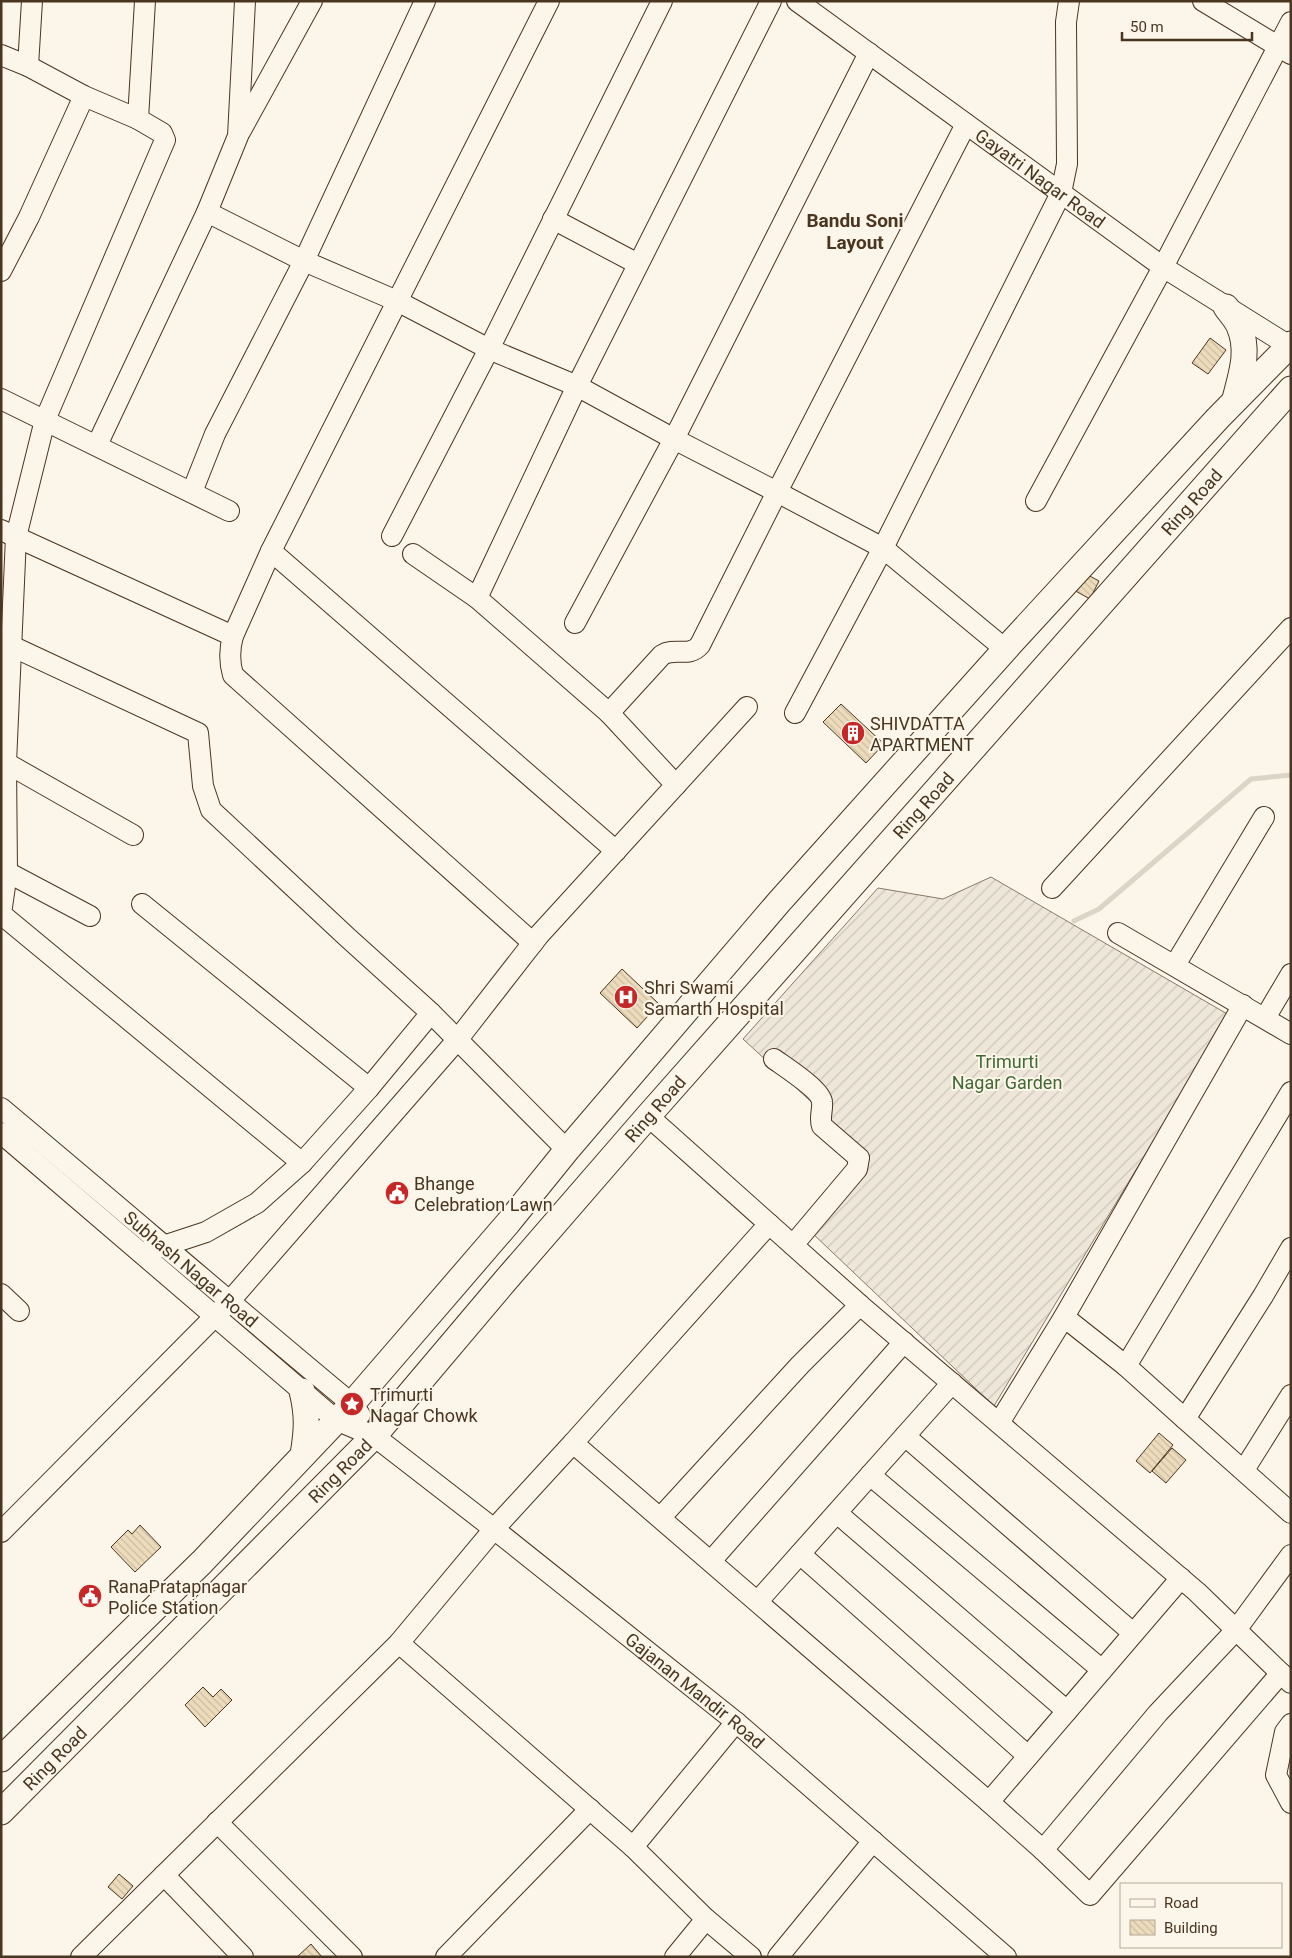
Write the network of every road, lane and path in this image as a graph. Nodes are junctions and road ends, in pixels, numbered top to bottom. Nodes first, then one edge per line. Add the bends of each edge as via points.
1 (32, 1) edge
2 (144, 1) edge
3 (245, 1) edge
4 (312, 1) edge
5 (425, 1) edge
6 (549, 1) edge
7 (662, 1) edge
8 (771, 1) edge
9 (797, 1) edge
10 (1068, 1) edge
11 (1203, 1) edge
12 (1291, 22) edge
13 (1284, 50) edge
14 (869, 53) junction
15 (1, 55) edge
16 (28, 66) junction
17 (84, 96) junction
18 (138, 119) junction
19 (966, 124) junction
20 (238, 136) junction
21 (1061, 193) junction
22 (207, 212) junction
23 (553, 219) junction
24 (304, 261) junction
25 (638, 264) junction
26 (1164, 267) junction
27 (1, 271) edge
28 (397, 301) junction
29 (1226, 307) junction
30 (1290, 346) edge
31 (489, 349) junction
32 (577, 386) junction
33 (1291, 389) edge
34 (1, 399) edge
35 (1235, 399) junction
36 (46, 420) junction
37 (674, 439) junction
38 (97, 446) junction
39 (192, 492) junction
40 (777, 492) junction
41 (1036, 501) dead end
42 (229, 510) dead end
43 (9, 534) edge
44 (392, 536) dead end
45 (883, 548) junction
46 (271, 551) junction
47 (413, 554) dead end
48 (477, 598) junction
49 (575, 623) dead end
50 (1291, 628) edge
51 (234, 636) junction
52 (7, 644) edge
53 (1006, 649) junction
54 (747, 708) dead end
55 (610, 713) junction
56 (795, 713) dead end
57 (4, 761) edge
58 (676, 785) junction
59 (1264, 817) dead end
60 (133, 835) dead end
61 (616, 851) junction
62 (7, 872) junction
63 (1052, 888) dead end
64 (142, 904) dead end
65 (1, 914) edge
66 (90, 916) dead end
67 (1118, 933) dead end
68 (533, 943) junction
69 (1174, 965) junction
70 (1291, 974) edge
71 (1243, 1005) junction
72 (1265, 1018) junction
73 (444, 1025) junction
74 (1291, 1034) edge
75 (774, 1059) dead end
76 (369, 1088) junction
77 (1291, 1092) edge
78 (1, 1108) edge
79 (648, 1116) junction
80 (1, 1133) edge
81 (567, 1150) junction
82 (302, 1163) junction
83 (769, 1224) junction
84 (164, 1244) junction
85 (793, 1246) junction
86 (1291, 1248) edge
87 (142, 1253) junction
88 (1, 1294) edge
89 (860, 1305) junction
90 (222, 1309) junction
91 (19, 1311) dead end
92 (1064, 1317) junction
93 (904, 1342) junction
94 (1126, 1366) junction
95 (952, 1383) junction
96 (302, 1391) junction
97 (1291, 1395) edge
98 (344, 1412) junction
99 (1185, 1419) junction
100 (998, 1423) junction
101 (374, 1436) junction
102 (905, 1436) junction
103 (573, 1443) junction
104 (303, 1455) junction
105 (1244, 1470) junction
106 (870, 1475) junction
107 (837, 1513) junction
108 (1291, 1513) edge
109 (661, 1517) junction
110 (3, 1527) edge
111 (494, 1529) junction
112 (800, 1554) junction
113 (1291, 1555) edge
114 (711, 1561) junction
115 (1181, 1578) junction
116 (758, 1601) junction
117 (1236, 1630) junction
118 (1134, 1634) junction
119 (399, 1643) junction
120 (1102, 1670) junction
121 (1286, 1678) edge
122 (1066, 1711) junction
123 (736, 1722) junction
124 (1291, 1724) edge
125 (1028, 1756) junction
126 (1, 1759) edge
127 (989, 1802) junction
128 (1291, 1803) edge
129 (590, 1810) junction
130 (1, 1812) edge
131 (217, 1822) junction
132 (873, 1841) junction
133 (634, 1847) junction
134 (1043, 1850) junction
135 (164, 1876) junction
136 (706, 1919) junction
137 (81, 1957) edge
138 (243, 1957) edge
139 (352, 1957) edge
140 (446, 1957) edge
141 (675, 1957) edge
142 (751, 1957) edge
143 (778, 1957) edge
144 (1006, 1957) edge

1 - 16 street
2 - 18 street
3 - 20 street
4 - 20 street
5 - 24 street
6 - 28 street
7 - 23 street
8 - 25 street
9 - 14 street, Gayatri Nagar Road
10 - 21 street via 1067,164
11 - 13 street
12 - 13 street
13 - 26 street
14 - 19 street, Gayatri Nagar Road
14 - 37 street
15 - 16 street
16 - 17 street
17 - 18 street
17 - 27 street
18 - 36 street via 162,133 165,140
19 - 21 street, Gayatri Nagar Road
19 - 40 street
20 - 22 street
21 - 26 street, Gayatri Nagar Road
21 - 45 street
22 - 24 street
22 - 38 street
23 - 25 street
23 - 31 street
24 - 28 street
24 - 39 street via 215,434
25 - 32 street
26 - 29 street, Gayatri Nagar Road
26 - 41 street
28 - 31 street
28 - 46 street
29 - 30 street, Gayatri Nagar Road
29 - 35 main road via 1239,326 1245,348
30 - 35 main road
31 - 32 street
31 - 44 street
32 - 37 street
32 - 48 street
33 - 79 main road, Ring Road
34 - 36 street
35 - 53 main road
36 - 38 street
36 - 43 street
37 - 40 street
37 - 49 street
38 - 39 street
39 - 42 street
40 - 45 street
40 - 55 street via 700,645 690,653 662,655
43 - 51 street
43 - 52 street
45 - 53 street
45 - 56 street
46 - 51 street
46 - 61 street
47 - 48 street
48 - 55 street
50 - 63 street
51 - 68 street via 230,648 233,675
52 - 57 street
52 - 73 street via 198,733 203,786 211,810
53 - 81 main road via 779,902
54 - 58 street
55 - 58 street
57 - 60 street
57 - 62 street
58 - 61 street
59 - 69 street
61 - 68 street
62 - 65 street
62 - 66 street
64 - 76 street
65 - 82 street
67 - 69 street
68 - 73 street
69 - 71 street
70 - 72 street
71 - 72 street
71 - 92 street
72 - 74 street
73 - 76 street
73 - 81 street
73 - 90 street
75 - 85 street via 818,1093 822,1101 822,1126 859,1158 857,1169
76 - 82 street
77 - 94 street
78 - 84 street, Subhash Nagar Road
79 - 83 street
79 - 101 main road, Ring Road
80 - 87 street
81 - 98 main road via 508,1224
82 - 84 street via 257,1203 206,1232
83 - 85 street
83 - 103 street
84 - 87 street
84 - 90 street, Subhash Nagar Road
85 - 89 street
86 - 99 street
87 - 90 street
88 - 91 street
89 - 93 street
89 - 109 street via 800,1365
90 - 96 street
90 - 98 street, Subhash Nagar Road
90 - 110 street
92 - 94 street
92 - 100 street
93 - 95 street
93 - 114 street
94 - 99 street
95 - 100 street
95 - 102 street
96 - 98 street
96 - 104 main road via 308,1426
97 - 105 street
98 - 101 street, Gajanan Mandir Road
98 - 104 main road
99 - 105 street
100 - 115 street
101 - 111 street, Gajanan Mandir Road
101 - 130 main road, Ring Road
102 - 106 street
102 - 118 street
103 - 109 street
103 - 111 street
104 - 126 main road via 202,1562
105 - 108 street
106 - 107 street
106 - 120 street
107 - 112 street
107 - 122 street
109 - 114 street
111 - 119 street
111 - 123 street, Gajanan Mandir Road
112 - 116 street
112 - 125 street
113 - 117 street
114 - 116 street
115 - 117 street
115 - 118 street
116 - 127 street
117 - 121 street
117 - 134 street via 1158,1713
118 - 120 street
119 - 129 street
119 - 131 street
120 - 122 street
121 - 134 street via 1090,1895
122 - 125 street
123 - 132 street, Gajanan Mandir Road
123 - 133 street
124 - 128 street via 1285,1732 1276,1775
125 - 127 street
127 - 134 street
129 - 133 street
129 - 140 street
131 - 135 street
131 - 139 street
132 - 143 street
132 - 144 street, Gajanan Mandir Road
133 - 136 street
135 - 137 street
135 - 138 street
136 - 141 street
136 - 142 street

